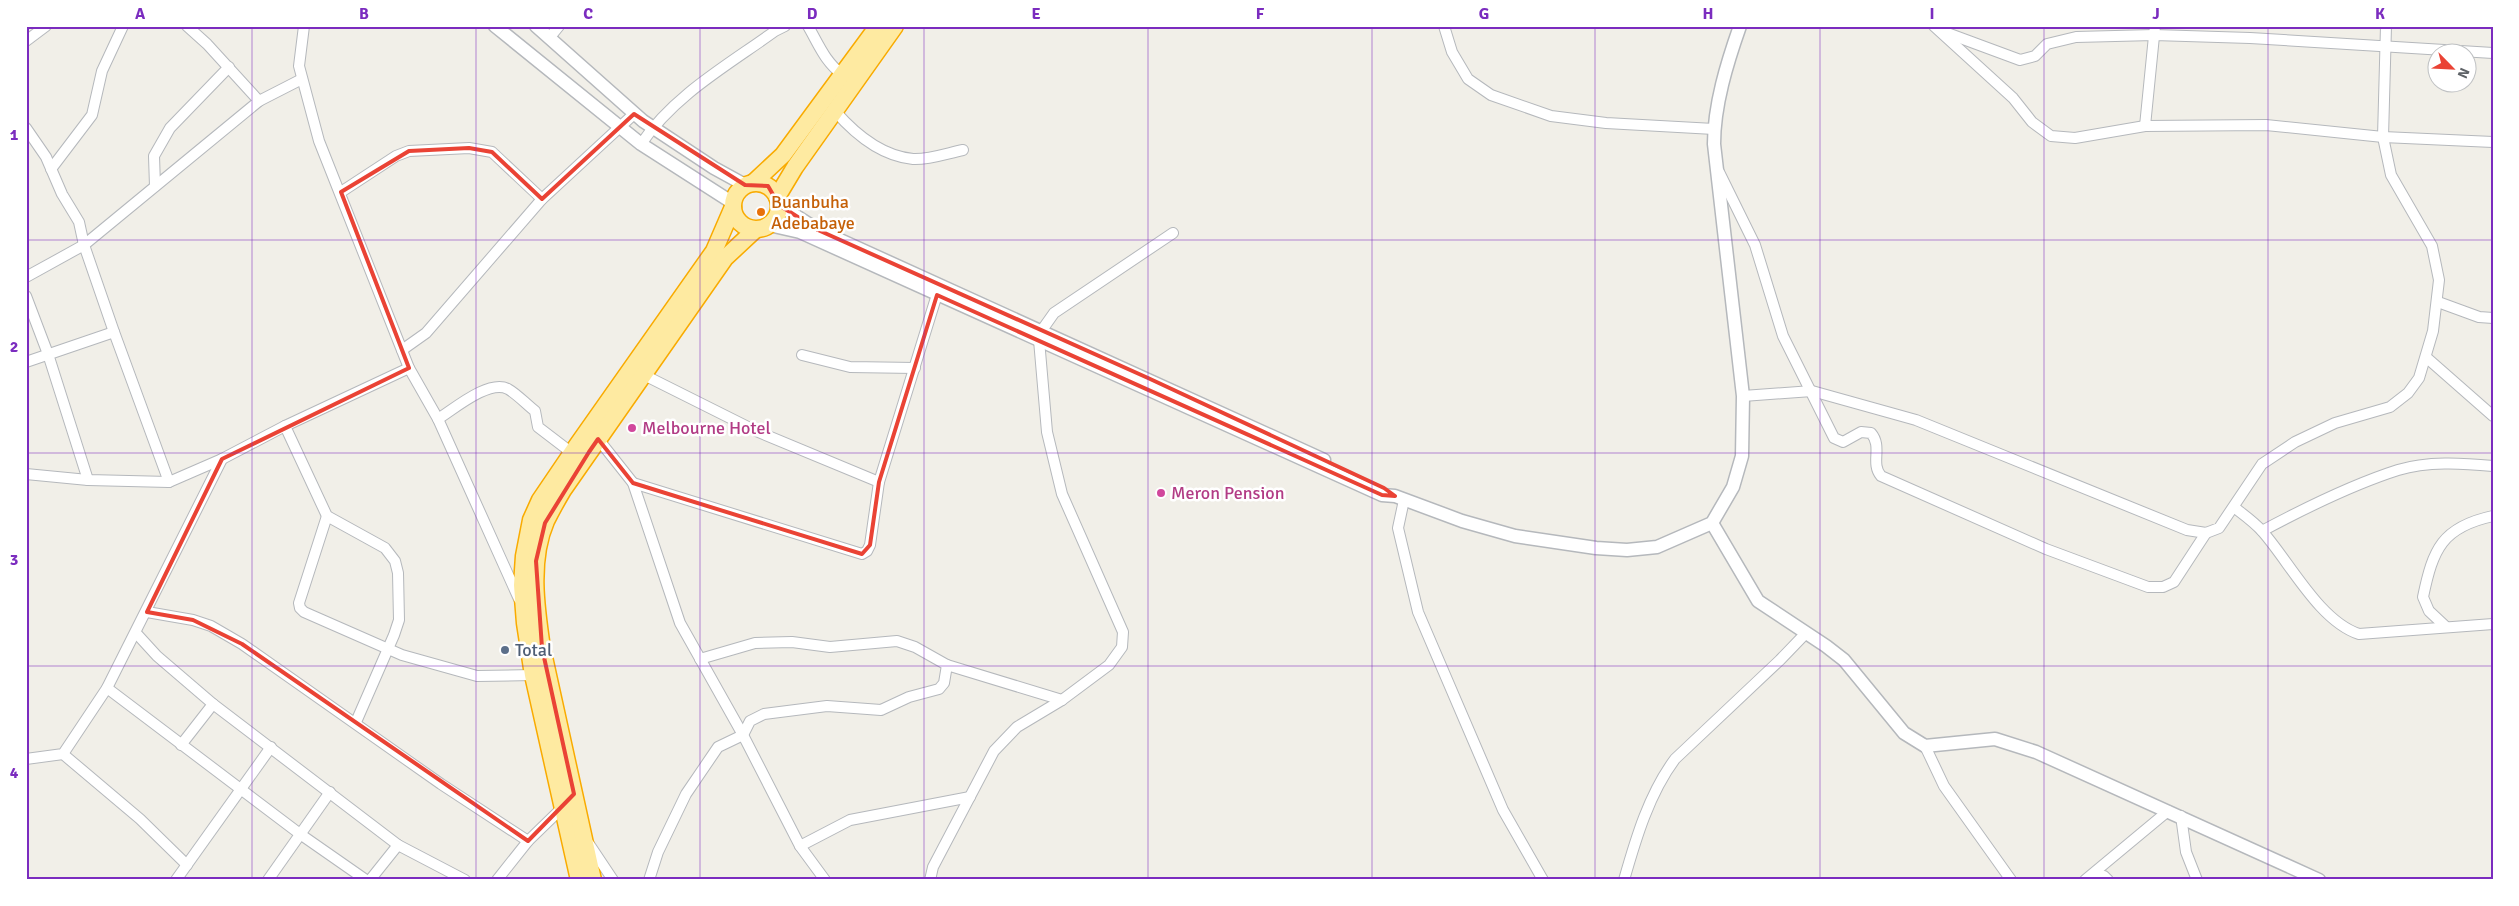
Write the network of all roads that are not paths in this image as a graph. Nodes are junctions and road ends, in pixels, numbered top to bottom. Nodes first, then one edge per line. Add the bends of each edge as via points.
1 (46, 26) edge
2 (123, 26) edge
3 (187, 26) edge
4 (304, 26) edge
5 (495, 26) edge
6 (536, 26) edge
7 (559, 26) edge
8 (785, 26) edge
9 (808, 26) edge
10 (878, 26) edge
11 (894, 26) edge
12 (1444, 26) edge
13 (1740, 26) edge
14 (2250, 26) edge
15 (2386, 26) edge
16 (772, 28) edge
17 (1938, 28) edge
18 (2155, 31) edge
19 (550, 37) junction
20 (2250, 38) junction
21 (26, 42) edge
22 (2385, 46) junction
23 (2493, 53) edge
24 (229, 67) junction
25 (843, 75) junction
26 (302, 79) junction
27 (259, 101) junction
28 (835, 111) junction
29 (634, 114) junction
30 (2145, 126) junction
31 (620, 127) junction
32 (653, 127) junction
33 (26, 128) edge
34 (1714, 129) junction
35 (2383, 137) junction
36 (2493, 142) edge
37 (641, 144) junction
38 (963, 150) dead end
39 (1715, 163) junction
40 (51, 169) junction
41 (749, 184) junction
42 (155, 186) junction
43 (340, 192) junction
44 (542, 199) junction
45 (778, 201) junction
46 (733, 205) junction
47 (762, 227) junction
48 (1173, 233) dead end
49 (84, 244) junction
50 (26, 277) edge
51 (939, 290) junction
52 (26, 296) edge
53 (2438, 302) junction
54 (2493, 318) edge
55 (114, 332) junction
56 (1040, 335) junction
57 (402, 350) junction
58 (48, 354) junction
59 (802, 355) dead end
60 (2426, 358) junction
61 (26, 362) edge
62 (409, 368) junction
63 (915, 368) junction
64 (644, 375) junction
65 (1812, 390) junction
66 (1743, 396) junction
67 (2493, 416) edge
68 (438, 419) junction
69 (284, 426) junction
70 (593, 434) junction
71 (572, 452) junction
72 (222, 459) junction
73 (2493, 466) edge
74 (26, 474) edge
75 (88, 480) junction
76 (169, 482) junction
77 (879, 482) junction
78 (633, 483) junction
79 (1400, 498) junction
80 (2235, 508) junction
81 (327, 516) junction
82 (2493, 516) edge
83 (1712, 523) junction
84 (2262, 531) junction
85 (2206, 533) junction
86 (524, 610) junction
87 (147, 612) junction
88 (537, 620) junction
89 (2493, 624) edge
90 (2445, 626) junction
91 (136, 633) junction
92 (1806, 633) junction
93 (389, 648) junction
94 (700, 659) junction
95 (947, 665) junction
96 (533, 675) junction
97 (107, 688) junction
98 (1062, 700) junction
99 (213, 704) junction
100 (356, 722) junction
101 (743, 735) junction
102 (181, 746) junction
103 (1925, 746) junction
104 (272, 747) junction
105 (63, 754) junction
106 (26, 759) edge
107 (240, 790) junction
108 (330, 792) junction
109 (574, 794) junction
110 (970, 798) junction
111 (563, 807) junction
112 (2168, 811) junction
113 (2181, 816) junction
114 (300, 834) junction
115 (584, 838) junction
116 (528, 841) junction
117 (398, 844) junction
118 (800, 846) junction
119 (187, 865) junction
120 (2088, 878) edge
121 (176, 880) edge
122 (268, 880) edge
123 (366, 880) edge
124 (370, 880) edge
125 (465, 880) edge
126 (497, 880) edge
127 (579, 880) edge
128 (593, 880) edge
129 (613, 880) edge
130 (649, 880) edge
131 (825, 880) edge
132 (930, 880) edge
133 (1543, 880) edge
134 (1624, 880) edge
135 (2011, 880) edge
136 (2108, 880) edge
137 (2197, 880) edge
138 (2319, 880) edge

1 - 21 street
2 - 40 street via 102,71 92,116
3 - 24 street
4 - 26 street via 299,54
5 - 31 street
6 - 19 street
7 - 19 street
8 - 16 street
9 - 25 street via 824,57
10 - 25 highway
11 - 28 highway
12 - 34 street via 1452,52 1468,79 1491,94 1551,116 1606,123
13 - 34 street via 1728,58
14 - 20 street
15 - 22 street
16 - 32 street via 675,103
17 - 18 street via 2020,60 2035,56 2047,44 2076,37
17 - 30 street via 2013,98 2032,122 2052,136 2075,138
18 - 20 street
18 - 30 street
19 - 29 street
20 - 22 street
22 - 23 street
22 - 35 street
24 - 27 street
24 - 42 street via 170,128 154,156
25 - 41 highway via 783,154
26 - 27 street
26 - 43 street via 319,141
27 - 42 street
28 - 38 street via 850,130 888,154 914,159
28 - 45 highway via 795,167
29 - 31 street
29 - 32 street
30 - 35 street via 2266,125
31 - 37 street
31 - 44 street
32 - 37 street
32 - 41 street via 714,168
33 - 40 street
34 - 39 street
35 - 36 street
35 - 53 street via 2391,175 2432,246 2439,280
37 - 46 street
39 - 65 street via 1755,245 1783,336
39 - 66 street
40 - 49 street via 79,222
41 - 45 highway via 768,186
41 - 46 highway via 735,196
42 - 49 street
43 - 44 street via 409,150 469,148 492,152
43 - 57 street
44 - 57 street via 426,333
45 - 47 highway via 775,220
45 - 51 street via 818,230
46 - 47 highway via 741,224
46 - 70 highway via 714,251
47 - 51 street via 800,232
47 - 64 highway via 725,258
48 - 56 street via 1054,313
49 - 50 street
49 - 55 street
51 - 56 street
51 - 63 street
52 - 58 street
53 - 54 street via 2479,318
53 - 60 street
55 - 58 street
55 - 76 street
56 - 79 street via 1382,495
56 - 98 street via 1046,432 1062,494 1123,632 1122,647 1109,665
57 - 62 street
58 - 61 street
58 - 75 street
59 - 63 street via 850,367
60 - 67 street
60 - 80 street via 2419,378 2408,393 2390,407 2335,423 2295,442 2262,464
62 - 68 street
62 - 69 street
63 - 77 street
64 - 70 highway
64 - 77 street via 756,431
65 - 66 street
65 - 85 street via 1916,420 2187,530
65 - 85 street via 1838,441 1843,442 1867,431 1876,438 1875,464 1881,476 2046,549 2148,587 2163,588 2174,582
66 - 83 street via 1742,456 1733,487
68 - 71 street via 485,389 506,388 535,411 538,427
68 - 86 street
69 - 72 street
69 - 81 street
70 - 71 highway
70 - 78 street
70 - 88 highway via 546,523 536,561
71 - 86 highway via 540,500 531,520 524,556
72 - 76 street
72 - 87 street
73 - 84 street via 2445,463 2399,470 2294,514
74 - 75 street
75 - 76 street
77 - 78 street via 870,545 862,554
78 - 94 street via 680,623
79 - 83 street via 1462,522 1515,536 1596,548 1628,550 1657,547
79 - 133 street via 1398,528 1418,612 1503,810
80 - 84 street
80 - 85 street via 2219,528
81 - 93 street via 385,548 395,561 400,591 399,620
81 - 93 street via 300,608
82 - 90 street via 2453,531 2440,544 2423,597 2429,611
83 - 92 street via 1758,601
84 - 90 street via 2296,576 2346,630 2359,634
86 - 88 street
86 - 96 highway
87 - 91 street
87 - 100 street via 211,626
88 - 109 highway
89 - 90 street
91 - 97 street
91 - 99 street via 157,656
92 - 103 street via 1844,660 1904,733
92 - 134 street via 1670,765 1648,806
93 - 96 street via 402,655 477,676
93 - 100 street
94 - 95 street via 755,643 792,642 830,647 897,641
94 - 101 street
95 - 98 street
95 - 101 street via 944,684 939,689 909,697 881,710 827,706 764,714 750,722
96 - 111 highway
97 - 102 street
97 - 105 street
98 - 110 street via 1017,727 994,751
99 - 102 street
99 - 104 street
100 - 116 street via 441,784
101 - 118 street
101 - 130 street via 718,747 686,794 658,852
102 - 107 street
103 - 112 street via 1995,739 2036,752
103 - 135 street via 1944,786
104 - 107 street
104 - 108 street
105 - 106 street
105 - 119 street via 140,819
107 - 114 street
107 - 119 street
108 - 114 street
108 - 117 street
109 - 111 street
109 - 115 highway
110 - 118 street via 850,820
110 - 132 street via 933,868
111 - 116 street
111 - 127 highway
112 - 113 street
112 - 120 street
113 - 137 street via 2186,852
113 - 138 street
114 - 122 street
114 - 123 street
115 - 128 highway
115 - 129 street
116 - 126 street
117 - 124 street
117 - 125 street
118 - 131 street
119 - 121 street
120 - 136 street via 2104,876

